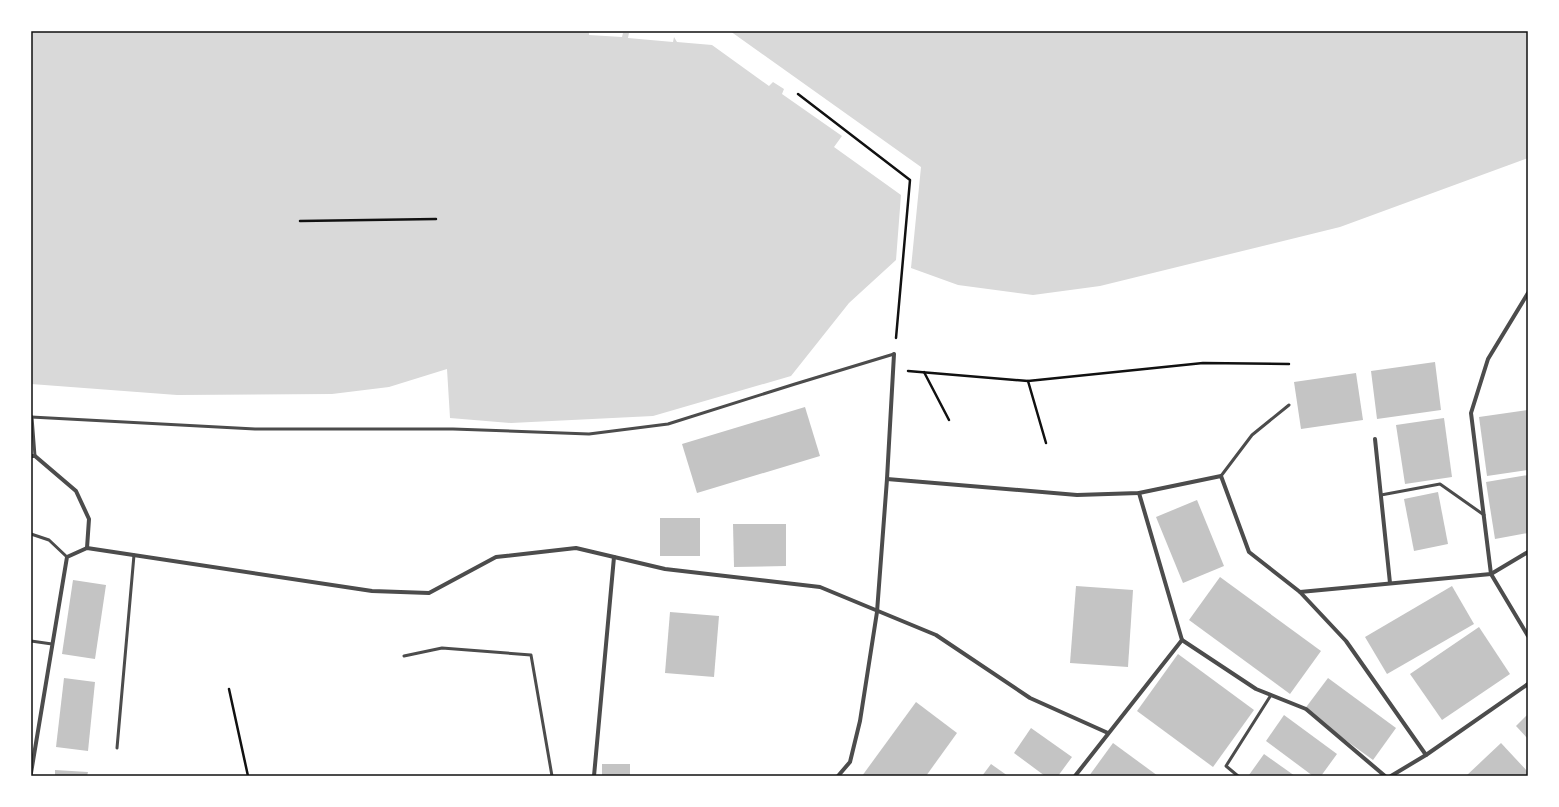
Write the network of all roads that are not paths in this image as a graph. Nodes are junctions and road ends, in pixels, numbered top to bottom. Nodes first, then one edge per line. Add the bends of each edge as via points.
1 (1528, 293) edge
2 (894, 354) joint
3 (1289, 405) dead end
4 (31, 417) edge
5 (1375, 439) dead end
6 (33, 456) edge
7 (1221, 476) junction
8 (887, 479) junction
9 (1139, 493) junction
10 (1381, 495) junction
11 (1484, 515) junction
12 (31, 534) edge
13 (87, 548) junction
14 (1528, 552) edge
15 (134, 555) junction
16 (67, 557) junction
17 (614, 557) junction
18 (1492, 574) junction
19 (1390, 583) junction
20 (1300, 592) junction
21 (877, 612) junction
22 (1528, 636) edge
23 (1182, 640) junction
24 (31, 641) edge
25 (52, 644) junction
26 (404, 656) dead end
27 (1528, 684) edge
28 (1271, 695) junction
29 (1108, 734) junction
30 (117, 748) dead end
31 (1426, 755) junction
32 (31, 772) edge
33 (552, 776) edge
34 (594, 776) edge
35 (838, 776) edge
36 (1075, 776) edge
37 (1238, 776) edge
38 (1385, 776) edge
39 (1391, 776) edge

1 - 11 street via 1488,359 1471,413
2 - 4 lane via 668,424 589,434 453,429 255,429
2 - 8 street
3 - 7 lane via 1252,435
4 - 6 lane
5 - 10 street
6 - 13 street via 76,491 89,519
7 - 9 street
7 - 20 street via 1249,552
8 - 9 street via 1077,495
8 - 21 street
9 - 23 street
10 - 11 lane via 1440,484
10 - 19 street
11 - 18 street
12 - 16 lane via 49,540
13 - 15 street
13 - 16 street
14 - 18 street
15 - 17 street via 372,591 429,593 496,556 576,548
15 - 30 lane
16 - 25 street
17 - 21 street via 665,569 820,588
17 - 34 street
18 - 19 street
18 - 22 street
19 - 20 street
20 - 31 street via 1346,641
21 - 29 street via 936,635 1030,698
21 - 35 street via 860,721 850,762
23 - 28 street via 1256,689
23 - 29 street
24 - 25 lane
25 - 32 street
26 - 33 lane via 442,648 531,655
27 - 31 street
28 - 37 lane via 1226,766
28 - 38 street via 1306,709
29 - 36 street
31 - 39 street

